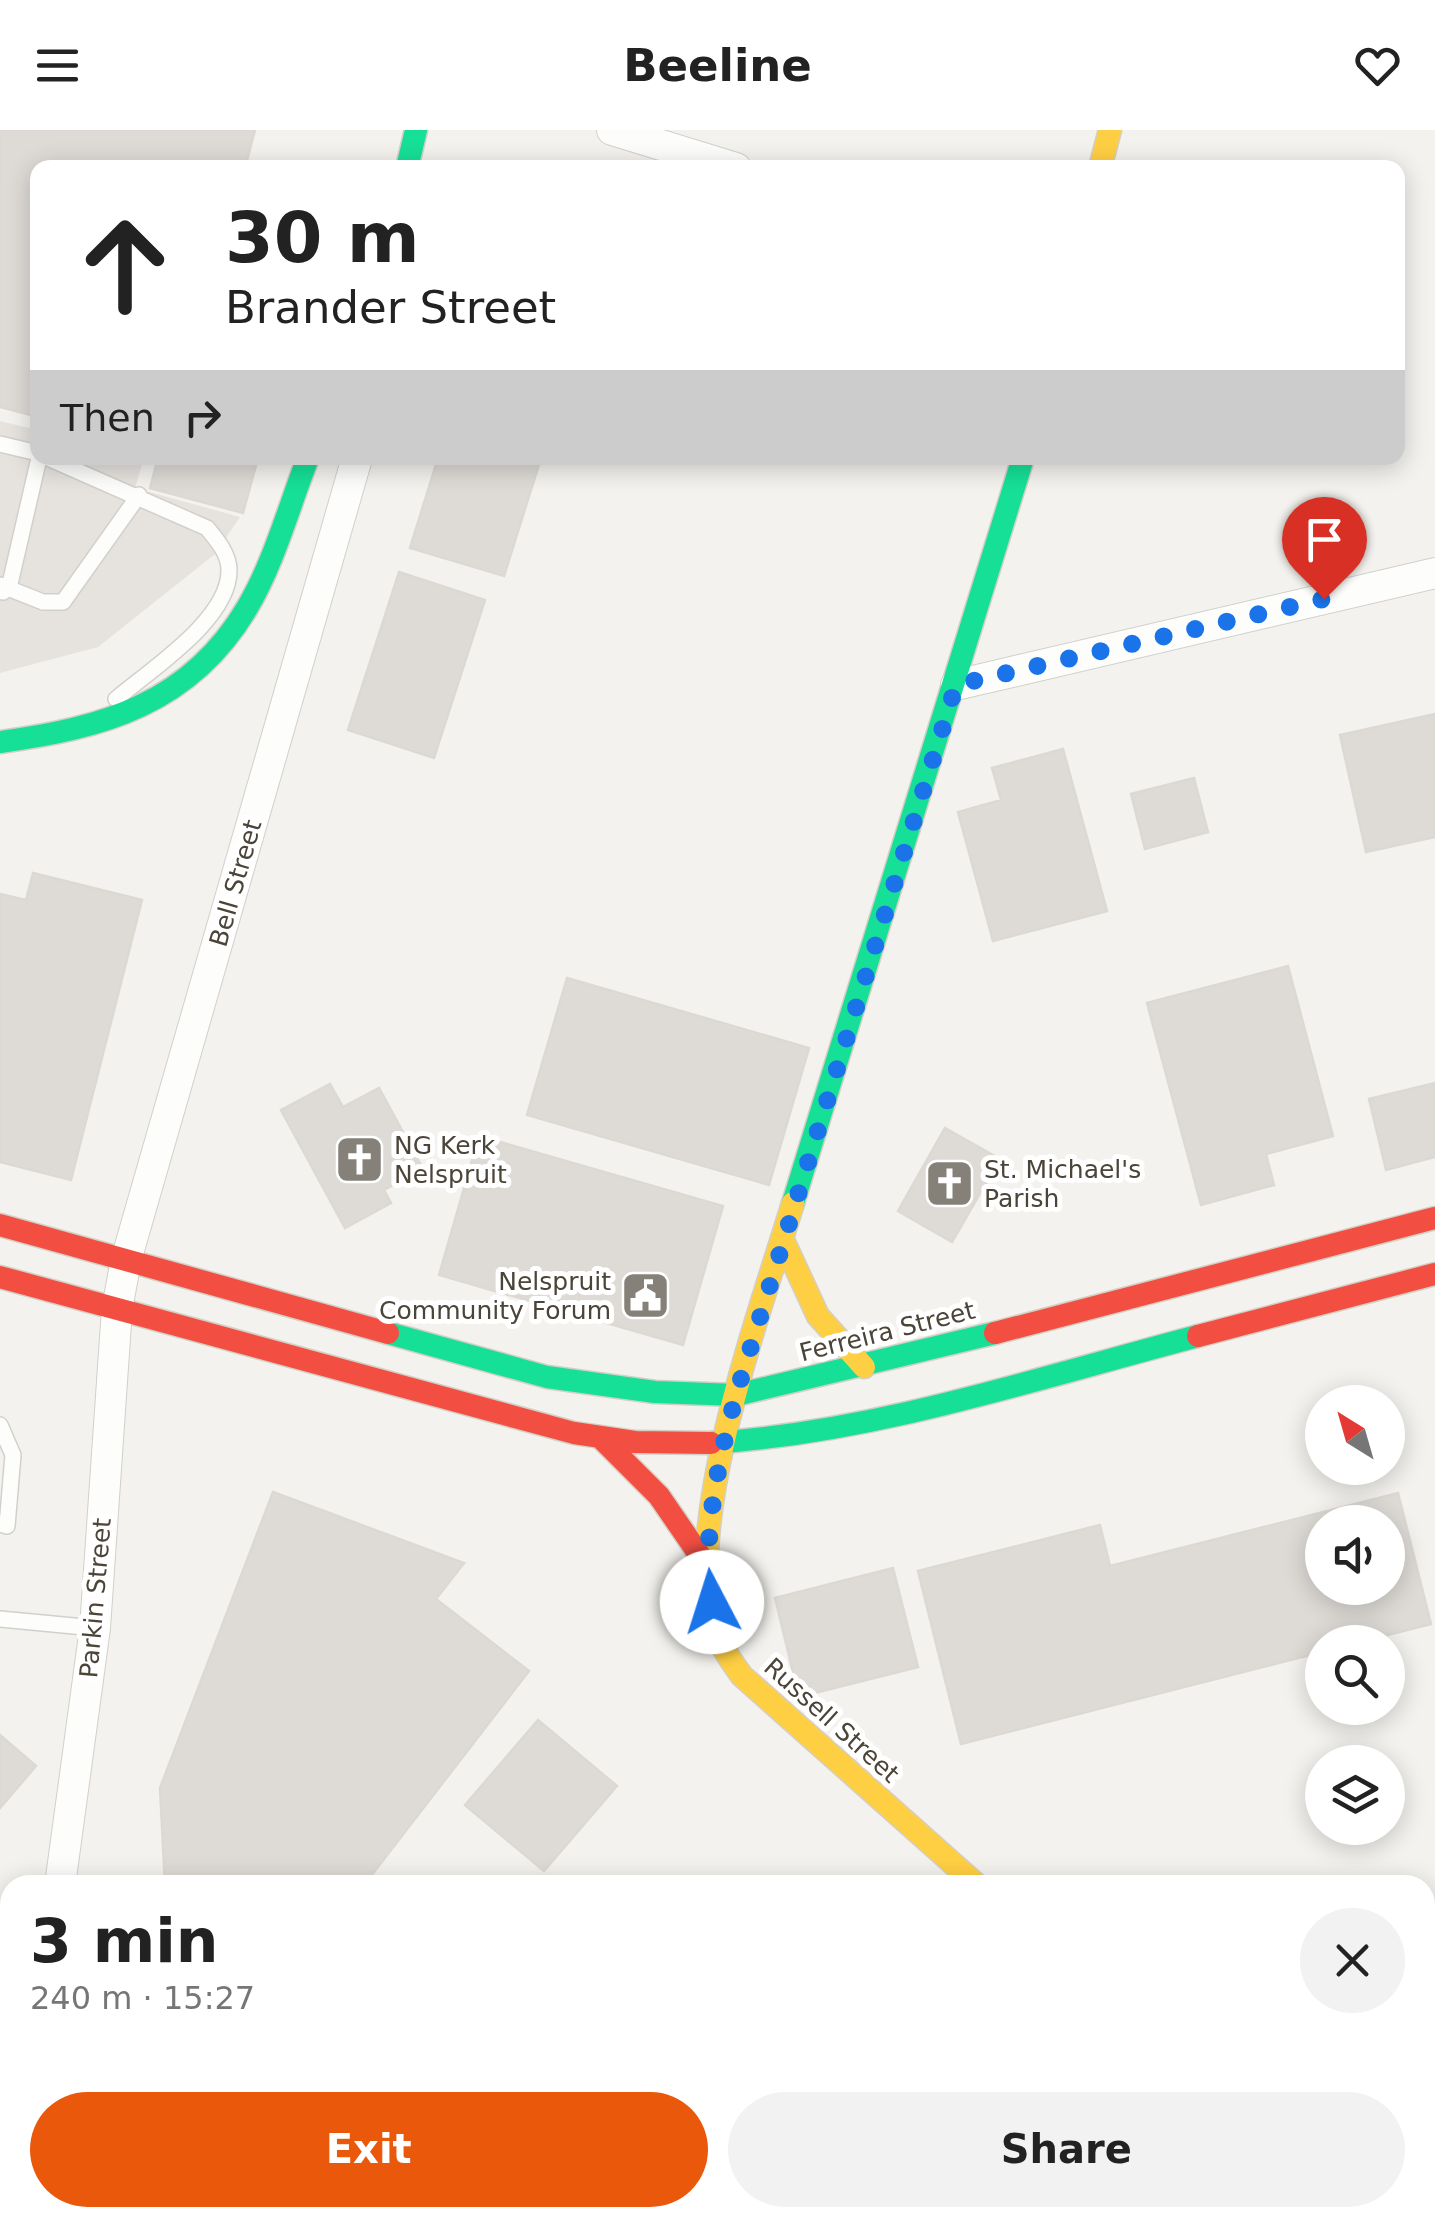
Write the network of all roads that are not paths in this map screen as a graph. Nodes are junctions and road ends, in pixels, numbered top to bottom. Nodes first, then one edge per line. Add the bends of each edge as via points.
1 (416, 130) edge
2 (612, 130) edge
3 (1110, 130) edge
4 (409, 160) edge
5 (710, 160) edge
6 (1102, 160) edge
7 (0, 444) edge
8 (30, 453) edge
9 (36, 465) edge
10 (65, 465) edge
11 (305, 465) edge
12 (355, 465) edge
13 (1021, 465) edge
14 (139, 495) junction
15 (1435, 573) edge
16 (3, 589) edge
17 (956, 685) junction
18 (79, 731) junction
19 (0, 742) edge
20 (1435, 1218) edge
21 (0, 1224) edge
22 (782, 1238) junction
23 (126, 1260) junction
24 (1435, 1274) edge
25 (0, 1277) edge
26 (117, 1309) junction
27 (864, 1367) junction
28 (736, 1395) junction
29 (0, 1425) edge
30 (602, 1439) junction
31 (724, 1442) junction
32 (0, 1524) edge
33 (705, 1563) junction
34 (0, 1619) edge
35 (95, 1628) junction
36 (61, 1875) edge
37 (967, 1875) edge

1 - 4 main road
2 - 5 street
3 - 6 main road
7 - 8 lane
9 - 16 lane
10 - 14 lane
11 - 18 main road via 248,607 211,656 146,706
12 - 23 street, Bell Street
13 - 17 main road, Russell Street
14 - 16 lane via 63,602
14 - 18 lane via 208,528 229,570 223,594 210,619
15 - 17 street
17 - 22 main road, Russell Street
18 - 19 main road
20 - 27 main road, Ferreira Street
21 - 23 main road, Ferreira Street
22 - 27 main road via 818,1316
22 - 28 main road, Russell Street
23 - 26 street, Bell Street
23 - 28 main road, Ferreira Street via 547,1376 655,1392
24 - 31 main road via 856,1425
25 - 26 main road
26 - 30 main road
26 - 35 street, Parkin Street
27 - 28 main road, Ferreira Street
28 - 31 main road, Russell Street
29 - 32 lane via 13,1455 6,1526
30 - 31 main road
30 - 33 main road via 674,1512
31 - 33 main road, Russell Street
33 - 37 main road, Russell Street via 718,1641 742,1676
34 - 35 lane
35 - 36 street, Parkin Street

